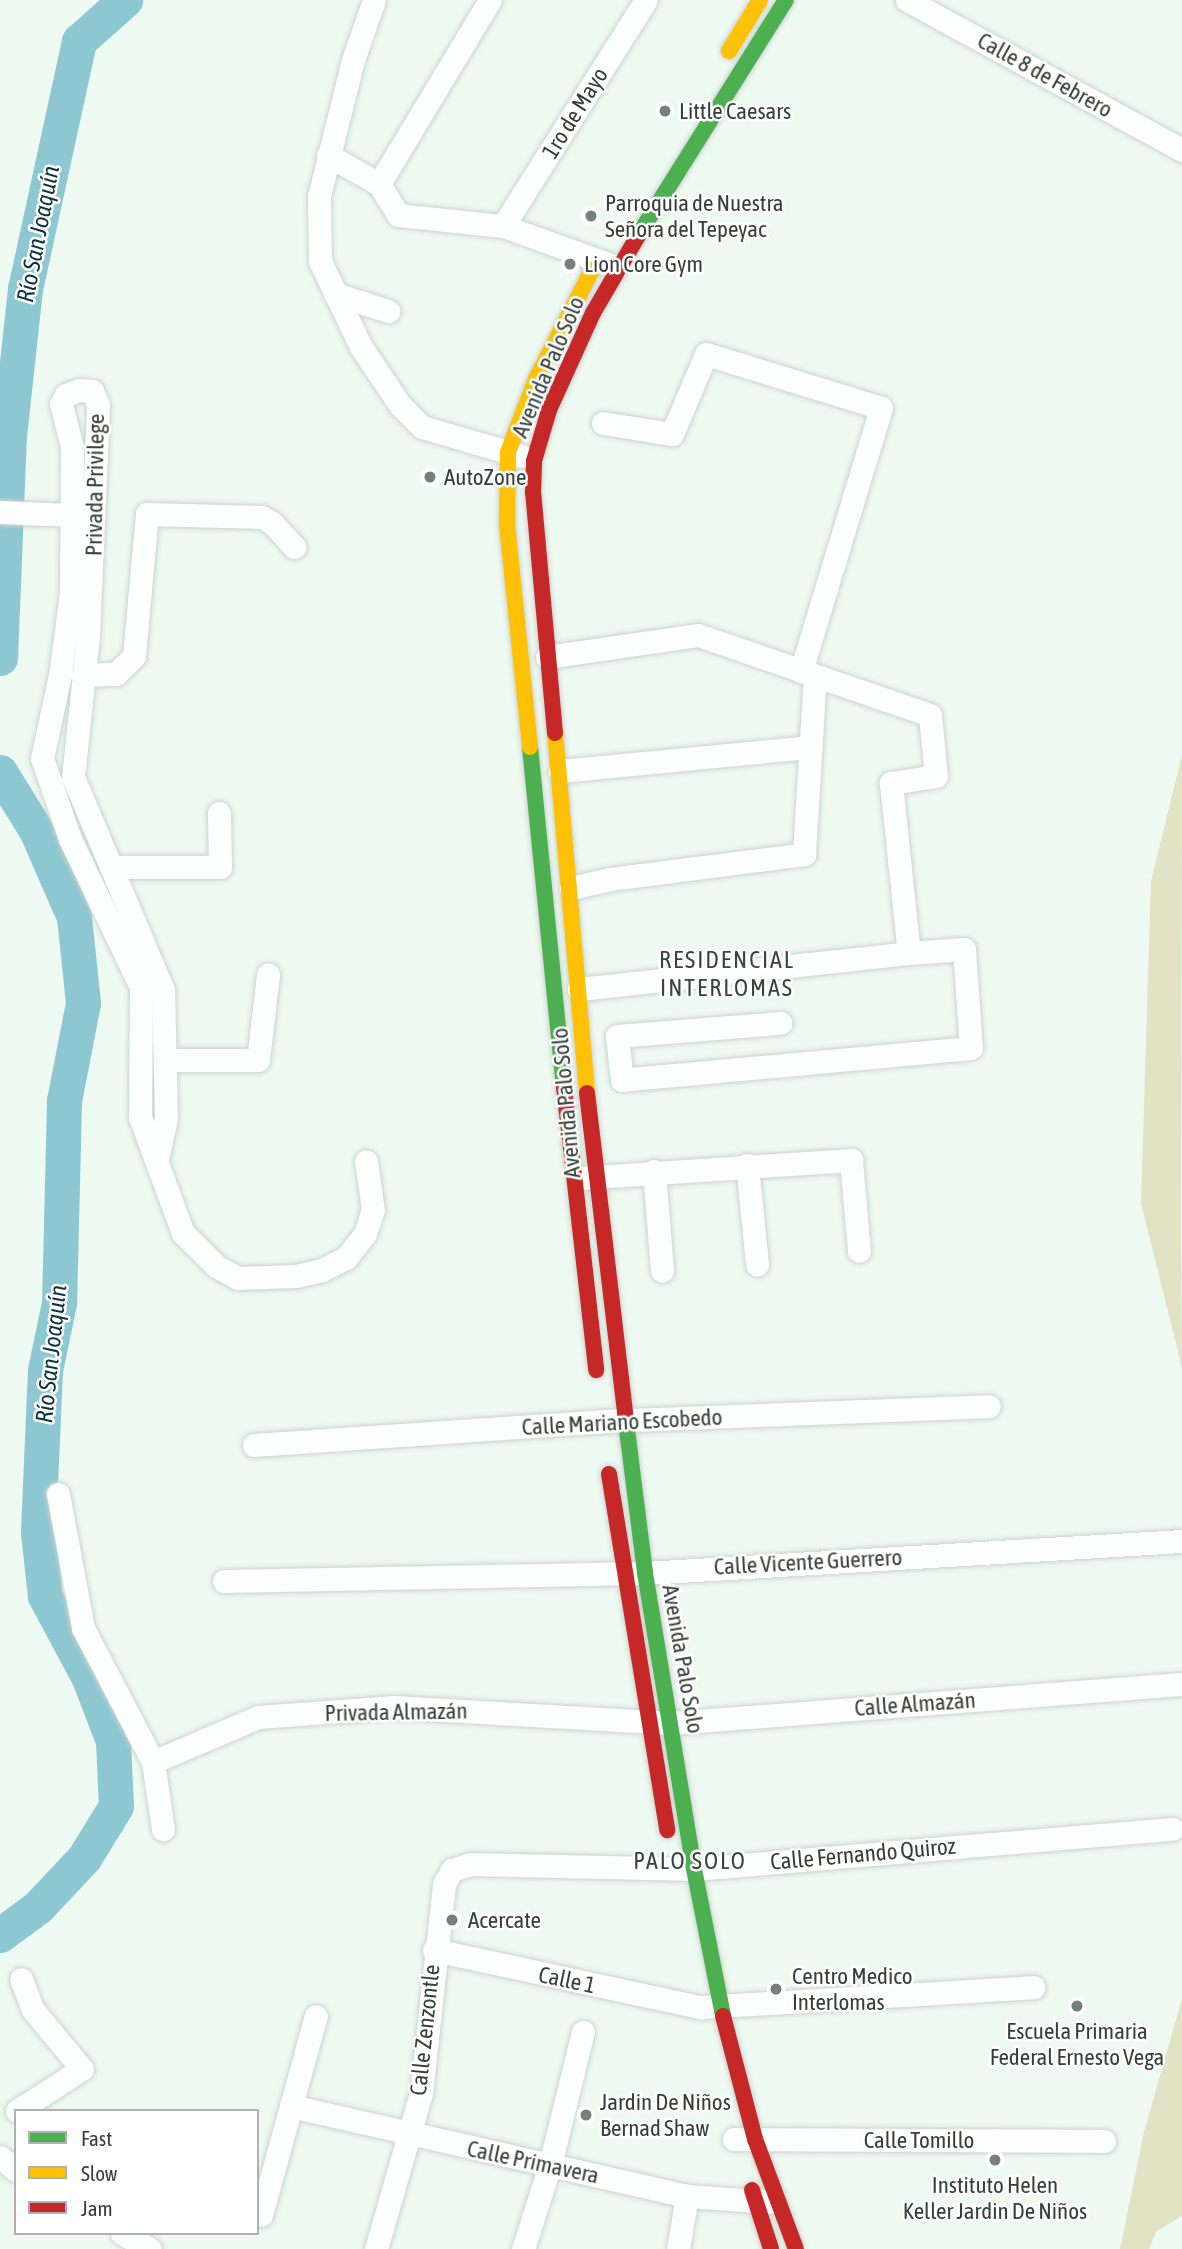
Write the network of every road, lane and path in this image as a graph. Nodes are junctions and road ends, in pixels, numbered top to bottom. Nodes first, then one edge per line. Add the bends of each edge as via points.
1 (374, 0) edge
2 (475, 0) edge
3 (490, 0) edge
4 (646, 0) edge
5 (760, 0) edge
6 (786, 0) edge
7 (907, 0) edge
8 (465, 37) junction
9 (720, 66) dead end
10 (1182, 150) edge
11 (328, 155) junction
12 (379, 184) junction
13 (503, 226) junction
14 (607, 258) junction
15 (335, 294) junction
16 (388, 311) dead end
17 (603, 423) dead end
18 (508, 452) junction
19 (534, 461) junction
20 (95, 508) junction
21 (8, 512) edge
22 (72, 515) junction
23 (294, 547) dead end
24 (547, 657) junction
25 (808, 673) junction
26 (83, 675) junction
27 (46, 731) junction
28 (75, 737) junction
29 (810, 747) junction
30 (560, 771) junction
31 (219, 813) dead end
32 (111, 867) junction
33 (570, 888) junction
34 (909, 953) junction
35 (268, 975) dead end
36 (579, 989) junction
37 (780, 1023) dead end
38 (165, 1060) junction
39 (620, 1063) junction
40 (586, 1069) junction
41 (157, 1159) junction
42 (366, 1161) dead end
43 (747, 1165) junction
44 (654, 1171) junction
45 (584, 1178) junction
46 (859, 1251) dead end
47 (757, 1264) dead end
48 (662, 1271) dead end
49 (989, 1406) dead end
50 (606, 1415) junction
51 (254, 1445) dead end
52 (608, 1462) dead end
53 (58, 1494) dead end
54 (1182, 1541) edge
55 (634, 1573) junction
56 (225, 1581) dead end
57 (1182, 1684) edge
58 (648, 1722) junction
59 (671, 1723) junction
60 (153, 1762) junction
61 (163, 1829) dead end
62 (1172, 1829) dead end
63 (470, 1864) joint
64 (677, 1864) junction
65 (435, 1950) junction
66 (21, 1979) dead end
67 (1033, 1987) dead end
68 (706, 2007) junction
69 (316, 2016) dead end
70 (583, 2032) dead end
71 (291, 2106) junction
72 (19, 2109) edge
73 (409, 2135) junction
74 (740, 2139) junction
75 (1104, 2141) dead end
76 (0, 2157) edge
77 (550, 2165) junction
78 (14, 2168) edge
79 (747, 2177) dead end
80 (687, 2196) junction
81 (766, 2202) junction
82 (261, 2215) dead end
83 (126, 2235) edge
84 (150, 2249) edge
85 (376, 2249) edge
86 (523, 2249) edge
87 (678, 2249) edge
88 (771, 2249) edge
89 (796, 2249) edge

1 - 11 street
2 - 8 street
3 - 8 street
4 - 13 street, 1ro de Mayo
5 - 9 main road
6 - 14 main road, Avenida Palo Solo
7 - 10 street, Calle 8 de Febrero
8 - 12 street
11 - 12 street
11 - 15 street via 319,196 320,261
12 - 13 street via 398,215
13 - 14 street
14 - 18 main road, Avenida Palo Solo via 536,379
14 - 19 main road, Avenida Palo Solo via 593,313 550,410
15 - 16 street
15 - 18 street via 382,380 422,427
17 - 25 street via 672,434 706,354 881,408
18 - 19 street
18 - 45 main road, Avenida Palo Solo via 508,524
19 - 24 main road, Avenida Palo Solo via 534,532
20 - 22 street
20 - 22 street, Privada Privilege via 98,405 92,391 79,390 66,394 61,404 72,447
20 - 26 street, Privada Privilege
21 - 22 street
22 - 27 street, Privada Privilege via 71,592 60,675
23 - 26 street via 262,517 147,514 134,656 116,674
24 - 25 street via 698,635
24 - 30 main road, Avenida Palo Solo
25 - 29 street
25 - 34 street via 930,715 936,776 891,783
26 - 28 street, Privada Privilege
27 - 28 street via 52,740 62,743
27 - 41 street, Privada Privilege via 43,758 70,839 141,987 139,1117
28 - 32 street, Privada Privilege via 73,777
29 - 30 street
29 - 33 street via 804,854 610,878
30 - 33 main road, Avenida Palo Solo
31 - 32 street via 220,867
32 - 38 street, Privada Privilege via 163,990
33 - 36 main road, Avenida Palo Solo
34 - 36 street
34 - 39 street via 964,949 971,1048 622,1080
35 - 38 street via 258,1060
36 - 40 main road, Avenida Palo Solo
37 - 39 street via 617,1036
38 - 41 street, Privada Privilege via 166,1119
39 - 40 street
40 - 45 main road, Avenida Palo Solo
41 - 42 street, Privada Privilege via 183,1233 196,1249 238,1278 268,1279 322,1270 346,1258 365,1234 373,1210
43 - 44 street
43 - 46 street via 851,1160
43 - 47 street
44 - 45 street
44 - 48 street
45 - 50 main road, Avenida Palo Solo
45 - 50 main road, Avenida Palo Solo
49 - 50 street, Calle Mariano Escobedo
50 - 51 street, Calle Mariano Escobedo
50 - 55 main road, Avenida Palo Solo
52 - 55 main road, Avenida Palo Solo
53 - 60 street via 83,1628
54 - 55 street, Calle Vicente Guerrero
55 - 56 street, Calle Vicente Guerrero
55 - 58 main road, Avenida Palo Solo
55 - 59 main road, Avenida Palo Solo
57 - 59 street, Calle Almazán
58 - 59 street, Calle Almazán
58 - 60 street, Privada Almazán via 394,1707 258,1717
58 - 64 main road, Avenida Palo Solo
59 - 64 main road, Avenida Palo Solo
60 - 61 street
62 - 64 street, Calle Fernando Quiroz
63 - 64 street, Calle Fernando Quiroz
63 - 65 street, Calle Zenzontle via 452,1870 444,1884
64 - 68 main road, Avenida Palo Solo
65 - 68 street, Calle 1
65 - 73 street, Calle Zenzontle via 421,2093
66 - 72 street via 33,2010 82,2069
67 - 68 street, Calle 1
68 - 74 main road, Avenida Palo Solo
69 - 71 street
70 - 77 street
71 - 73 street, Calle Primavera
71 - 82 street
73 - 77 street, Calle Primavera
73 - 85 street, Calle Zenzontle
74 - 75 street, Calle Tomillo
74 - 81 main road, Avenida Palo Solo
76 - 78 street
77 - 80 street, Calle Primavera
77 - 86 street
79 - 81 main road, Avenida Palo Solo
80 - 81 street, Calle Primavera
80 - 87 street
81 - 88 main road, Avenida Palo Solo
81 - 89 main road, Avenida Palo Solo
83 - 84 street

